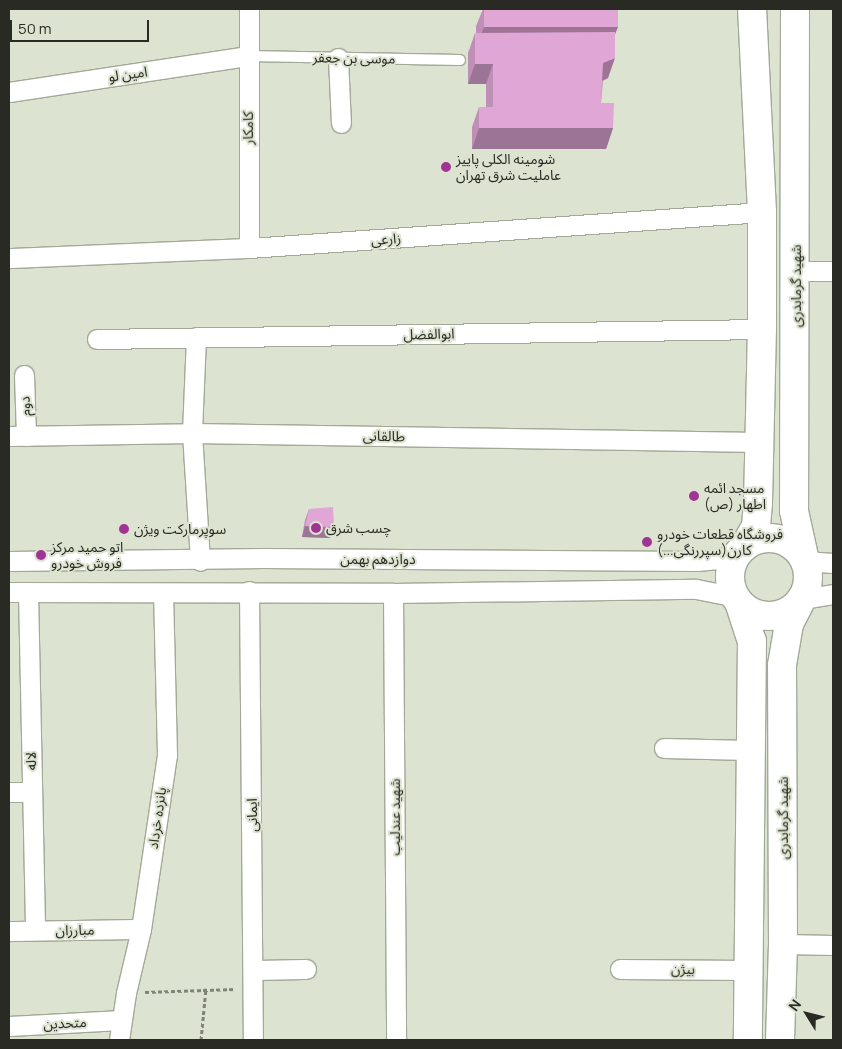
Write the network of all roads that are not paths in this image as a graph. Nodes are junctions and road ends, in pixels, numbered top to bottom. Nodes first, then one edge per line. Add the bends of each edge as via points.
1 (249, 9) edge
2 (752, 9) edge
3 (795, 9) edge
4 (248, 56) junction
5 (338, 58) junction
6 (460, 60) dead end
7 (9, 92) edge
8 (341, 123) dead end
9 (762, 212) junction
10 (249, 248) junction
11 (9, 258) edge
12 (797, 271) junction
13 (833, 271) edge
14 (762, 329) junction
15 (196, 337) junction
16 (97, 340) dead end
17 (24, 375) dead end
18 (192, 433) junction
19 (18, 436) edge
20 (759, 442) junction
21 (744, 547) junction
22 (200, 560) junction
23 (9, 561) edge
24 (805, 562) junction
25 (833, 563) edge
26 (249, 590) junction
27 (9, 592) edge
28 (28, 592) junction
29 (163, 593) junction
30 (394, 593) junction
31 (833, 594) edge
32 (802, 599) junction
33 (740, 605) junction
34 (664, 748) dead end
35 (749, 750) junction
36 (9, 792) edge
37 (31, 792) junction
38 (141, 929) junction
39 (9, 930) edge
40 (35, 930) junction
41 (784, 944) junction
42 (833, 945) edge
43 (306, 969) dead end
44 (620, 969) dead end
45 (254, 970) junction
46 (747, 970) junction
47 (121, 1020) junction
48 (9, 1026) edge
49 (119, 1040) edge
50 (253, 1040) edge
51 (396, 1040) edge
52 (748, 1040) edge
53 (780, 1040) edge

1 - 4 street, کامکار
2 - 9 main road
3 - 12 main road, شهید گرمابدری
4 - 5 lane, موسی بن جعفر
4 - 7 street, امین لو
4 - 10 street, کامکار
5 - 6 lane, موسی بن جعفر
5 - 8 street
9 - 10 street, زارعی
9 - 14 main road
10 - 11 street, زارعی
12 - 13 street
12 - 24 main road, شهید گرمابدری via 794,511
14 - 15 street, ابوالفضل
14 - 20 main road
15 - 16 street, ابوالفضل
15 - 18 street
17 - 19 street, دوم
18 - 19 street, طالقانی
18 - 20 street, طالقانی
18 - 22 street
20 - 21 main road via 756,526
21 - 22 street, دوازدهم بهمن via 721,559 697,562
21 - 24 main road via 766,538 778,539 799,551
21 - 33 main road via 736,556 730,579
22 - 23 street, دوازدهم بهمن
24 - 25 street
24 - 32 main road via 809,574
26 - 29 street
26 - 30 street
26 - 45 street, ایمانی
27 - 28 street
28 - 29 street
28 - 37 street, لاله
29 - 38 street, پانزده خرداد via 167,755
30 - 33 street via 696,589 728,595
30 - 51 street, شهید عندلیب
31 - 32 street
32 - 33 main road via 794,608 770,617 758,615
32 - 41 main road, شهید گرمابدری via 786,633 782,665
33 - 35 main road via 752,641
34 - 35 street
35 - 46 main road
36 - 37 street
37 - 40 street, لاله
38 - 40 street, مبارزان
38 - 47 street, پانزده خرداد
39 - 40 street, مبارزان
41 - 42 street
41 - 53 main road, شهید گرمابدری
43 - 45 street
44 - 46 street, بیژن
45 - 50 street, ایمانی
46 - 52 main road
47 - 48 street, متحدین
47 - 49 street, پانزده خرداد

